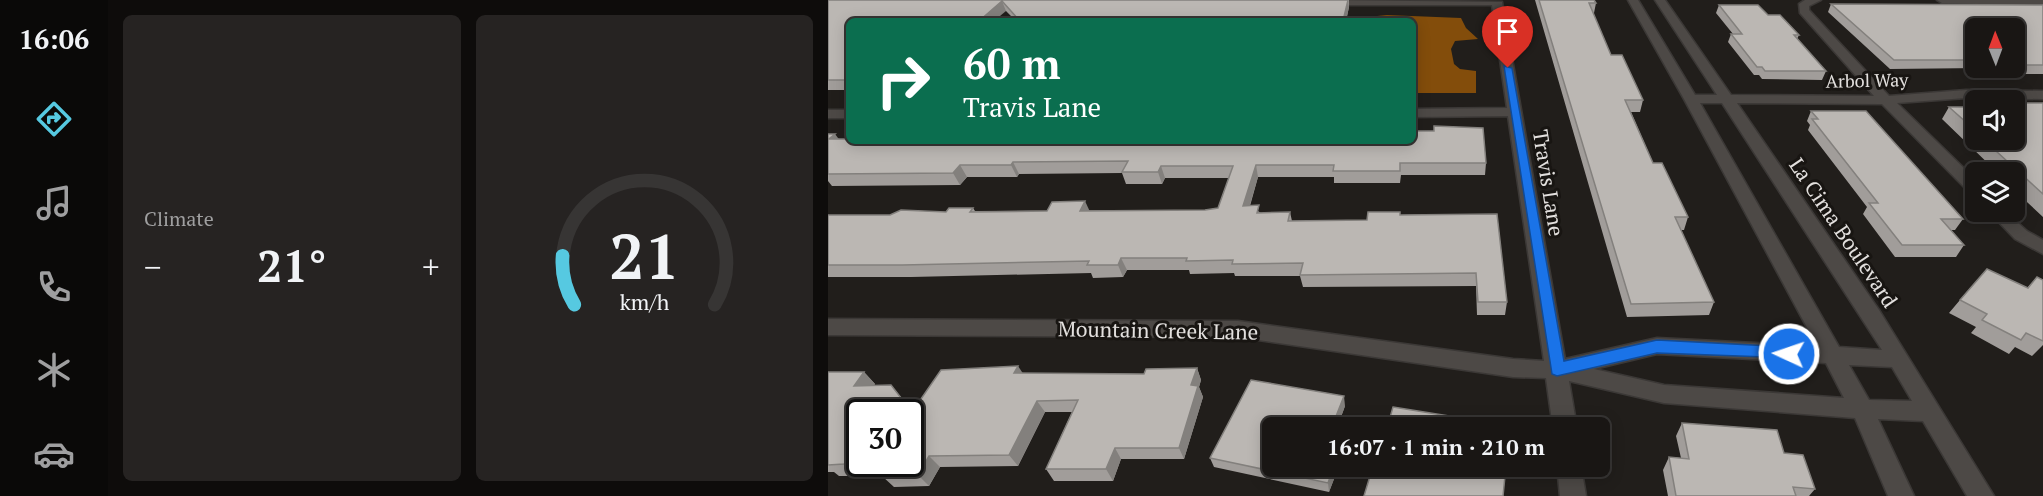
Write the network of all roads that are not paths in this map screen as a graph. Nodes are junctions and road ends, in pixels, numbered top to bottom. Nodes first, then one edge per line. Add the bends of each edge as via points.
1 (1633, 0) edge
2 (1660, 0) edge
3 (1816, 0) edge
4 (1942, 0) edge
5 (1318, 2) edge
6 (2043, 3) edge
7 (2043, 95) edge
8 (1691, 99) junction
9 (1725, 99) junction
10 (1886, 100) junction
11 (1416, 112) edge
12 (1515, 112) junction
13 (828, 114) edge
14 (846, 114) edge
15 (1965, 179) edge
16 (2007, 222) edge
17 (2043, 248) edge
18 (828, 327) edge
19 (1833, 356) junction
20 (1898, 359) junction
21 (1557, 370) junction
22 (1862, 409) junction
23 (1929, 411) junction
24 (1563, 417) edge
25 (1570, 477) edge
26 (1573, 496) edge
27 (1900, 496) edge
28 (1981, 496) edge

1 - 8 street
2 - 9 street, La Cima Boulevard
3 - 10 street via 1804,3 1804,11
4 - 6 street
5 - 12 street, Travis Lane via 1497,2
7 - 10 street, Arbol Way via 1966,94
8 - 9 street, Arbol Way
8 - 19 street
9 - 10 street, Arbol Way
9 - 20 street, La Cima Boulevard
10 - 15 street
11 - 12 street
12 - 21 street, Travis Lane
13 - 14 street
16 - 17 street
18 - 21 street, Mountain Creek Lane via 1238,329 1513,368
19 - 20 street, Mountain Creek Lane
19 - 21 street, Mountain Creek Lane via 1657,346
19 - 22 street
20 - 23 street, La Cima Boulevard
21 - 22 street, Mountain Creek Lane via 1664,394
21 - 24 street, Travis Lane
22 - 23 street, Mountain Creek Lane
22 - 27 street
23 - 28 street, La Cima Boulevard
25 - 26 street

